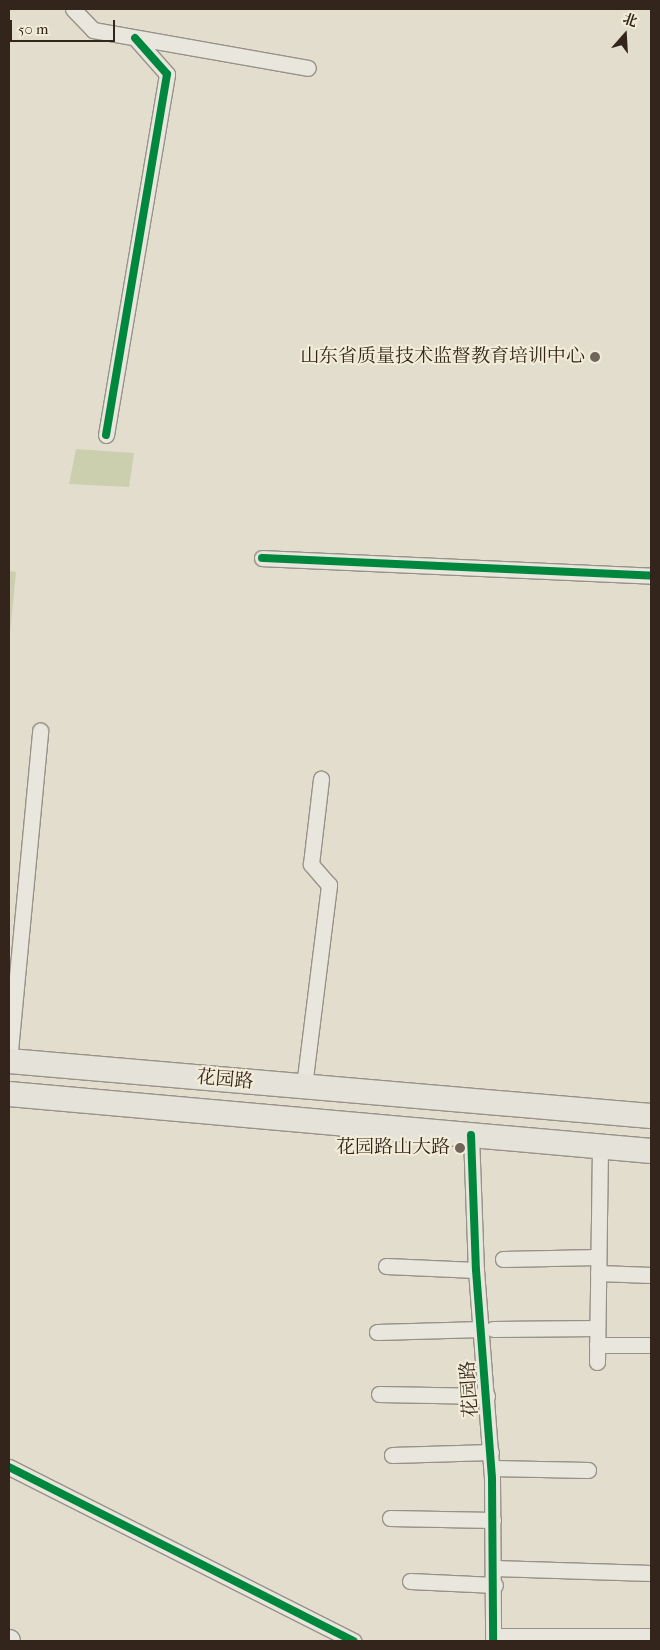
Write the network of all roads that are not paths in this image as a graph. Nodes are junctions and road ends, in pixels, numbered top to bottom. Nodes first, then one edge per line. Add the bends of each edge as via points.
1 (73, 9) edge
2 (135, 38) junction
3 (308, 68) dead end
4 (106, 434) dead end
5 (262, 558) dead end
6 (651, 576) edge
7 (40, 730) dead end
8 (321, 779) dead end
9 (9, 1061) edge
10 (304, 1086) junction
11 (9, 1094) edge
12 (651, 1116) edge
13 (471, 1135) junction
14 (600, 1147) junction
15 (651, 1151) edge
16 (598, 1257) junction
17 (503, 1260) dead end
18 (386, 1266) dead end
19 (476, 1270) junction
20 (598, 1273) junction
21 (651, 1275) edge
22 (597, 1328) junction
23 (488, 1329) junction
24 (377, 1332) dead end
25 (597, 1345) junction
26 (651, 1346) edge
27 (597, 1362) dead end
28 (380, 1394) dead end
29 (487, 1396) junction
30 (490, 1452) junction
31 (392, 1455) dead end
32 (9, 1467) edge
33 (492, 1468) junction
34 (588, 1470) dead end
35 (390, 1518) dead end
36 (493, 1520) junction
37 (494, 1568) junction
38 (651, 1573) edge
39 (410, 1581) dead end
40 (495, 1585) junction
41 (651, 1636) edge
42 (493, 1639) edge
43 (354, 1641) edge

1 - 2 street via 93,30
2 - 3 street
2 - 4 street via 167,74
5 - 6 street
7 - 9 street
8 - 10 street via 311,864 329,886
9 - 10 main road, 花园路
10 - 12 main road, 花园路
11 - 13 main road, 花园路
13 - 14 main road, 花园路
13 - 19 street, 花园路
14 - 15 main road, 花园路
14 - 16 street
16 - 17 street
16 - 20 street
18 - 19 street
19 - 23 street, 花园路
20 - 21 street
20 - 22 street
22 - 23 street
22 - 25 street
23 - 24 street
23 - 29 street, 花园路
25 - 26 street
25 - 27 street
28 - 29 street
29 - 30 street, 花园路
30 - 31 street
30 - 33 street, 花园路
32 - 43 street
33 - 34 street
33 - 36 street, 花园路
35 - 36 street
36 - 37 street, 花园路
37 - 38 street
37 - 40 street, 花园路
39 - 40 street
40 - 42 street, 花园路
41 - 42 street

